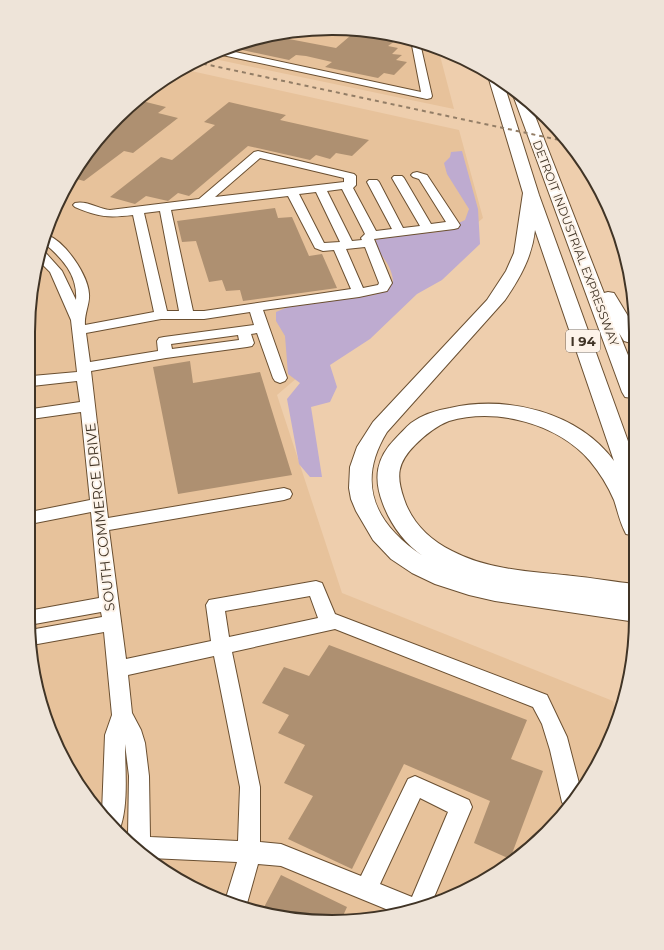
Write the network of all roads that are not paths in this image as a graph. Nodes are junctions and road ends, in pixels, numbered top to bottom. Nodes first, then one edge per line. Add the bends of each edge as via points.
1 (416, 47) edge
2 (229, 54) edge
3 (498, 86) edge
4 (524, 106) edge
5 (417, 175) dead end
6 (398, 178) dead end
7 (373, 182) dead end
8 (346, 185) junction
9 (320, 188) junction
10 (292, 192) junction
11 (530, 194) junction
12 (202, 202) junction
13 (79, 205) dead end
14 (165, 207) junction
15 (138, 211) junction
16 (427, 228) junction
17 (399, 231) junction
18 (370, 239) junction
19 (50, 241) edge
20 (578, 245) junction
21 (344, 246) junction
22 (44, 259) edge
23 (359, 292) junction
24 (255, 307) junction
25 (160, 315) junction
26 (187, 315) junction
27 (79, 325) junction
28 (262, 328) junction
29 (629, 334) edge
30 (84, 372) junction
31 (280, 378) dead end
32 (35, 380) edge
33 (629, 384) edge
34 (88, 406) junction
35 (35, 413) edge
36 (629, 475) edge
37 (284, 494) dead end
38 (98, 504) junction
39 (629, 516) edge
40 (35, 517) edge
41 (101, 525) junction
42 (629, 593) edge
43 (110, 603) junction
44 (629, 611) edge
45 (35, 617) edge
46 (329, 623) junction
47 (112, 624) junction
48 (36, 636) edge
49 (221, 646) junction
50 (118, 669) junction
51 (122, 715) junction
52 (571, 795) edge
53 (113, 818) edge
54 (136, 841) edge
55 (144, 848) edge
56 (249, 852) junction
57 (366, 890) junction
58 (237, 899) edge
59 (422, 901) edge
60 (406, 906) edge

1 - 2 street via 427,96
3 - 11 highway, DETROIT INDUSTRIAL EXPRESSWAY / I 94
4 - 20 highway, DETROIT INDUSTRIAL EXPRESSWAY / I 94
5 - 16 street via 423,177 454,225
6 - 16 street
7 - 17 street
8 - 9 street
8 - 12 street via 350,185 350,176 258,154
8 - 18 street
9 - 10 street
9 - 21 street
10 - 12 street
10 - 21 street via 319,245 328,248
11 - 36 highway, DETROIT INDUSTRIAL EXPRESSWAY / I 94
11 - 44 highway via 526,208 525,246 519,264 507,285 493,304 380,427 364,457 359,485 365,505 379,532 408,559 440,576 486,590
12 - 14 street
13 - 15 street via 99,213
14 - 15 street
14 - 26 street
15 - 25 street
16 - 17 street
17 - 18 street
18 - 21 street
18 - 23 street via 386,283 382,288
19 - 27 street, SOUTH COMMERCE DRIVE via 70,261 83,287 84,297
20 - 29 highway
20 - 33 highway, DETROIT INDUSTRIAL EXPRESSWAY / I 94
21 - 23 street
22 - 27 street, SOUTH COMMERCE DRIVE via 56,271
23 - 24 street
24 - 26 street
24 - 28 street
25 - 26 street
25 - 27 street
27 - 30 street, SOUTH COMMERCE DRIVE
28 - 30 street via 243,330 246,343 166,354
28 - 31 street
30 - 32 street
30 - 34 street, SOUTH COMMERCE DRIVE
34 - 35 street
34 - 38 street, SOUTH COMMERCE DRIVE
37 - 41 street
38 - 40 street
38 - 41 street, SOUTH COMMERCE DRIVE
39 - 42 highway via 614,478 597,455 568,431 533,416 485,409 448,415 414,432 403,442 390,462 387,483 397,513 414,536 443,557 464,566 530,582
41 - 43 street, SOUTH COMMERCE DRIVE
43 - 45 street
43 - 47 street, SOUTH COMMERCE DRIVE
46 - 49 street
46 - 49 street via 316,588 214,605
46 - 52 street via 336,621 540,701 548,714 555,735
47 - 48 street
47 - 50 street, SOUTH COMMERCE DRIVE
49 - 50 street
49 - 56 street via 250,787
50 - 51 street, SOUTH COMMERCE DRIVE
51 - 53 street, SOUTH COMMERCE DRIVE via 115,735
51 - 54 street, SOUTH COMMERCE DRIVE via 135,743 139,776 140,812
55 - 56 street
56 - 57 street via 281,855
56 - 58 street
57 - 59 street via 414,786 460,807
57 - 60 street

